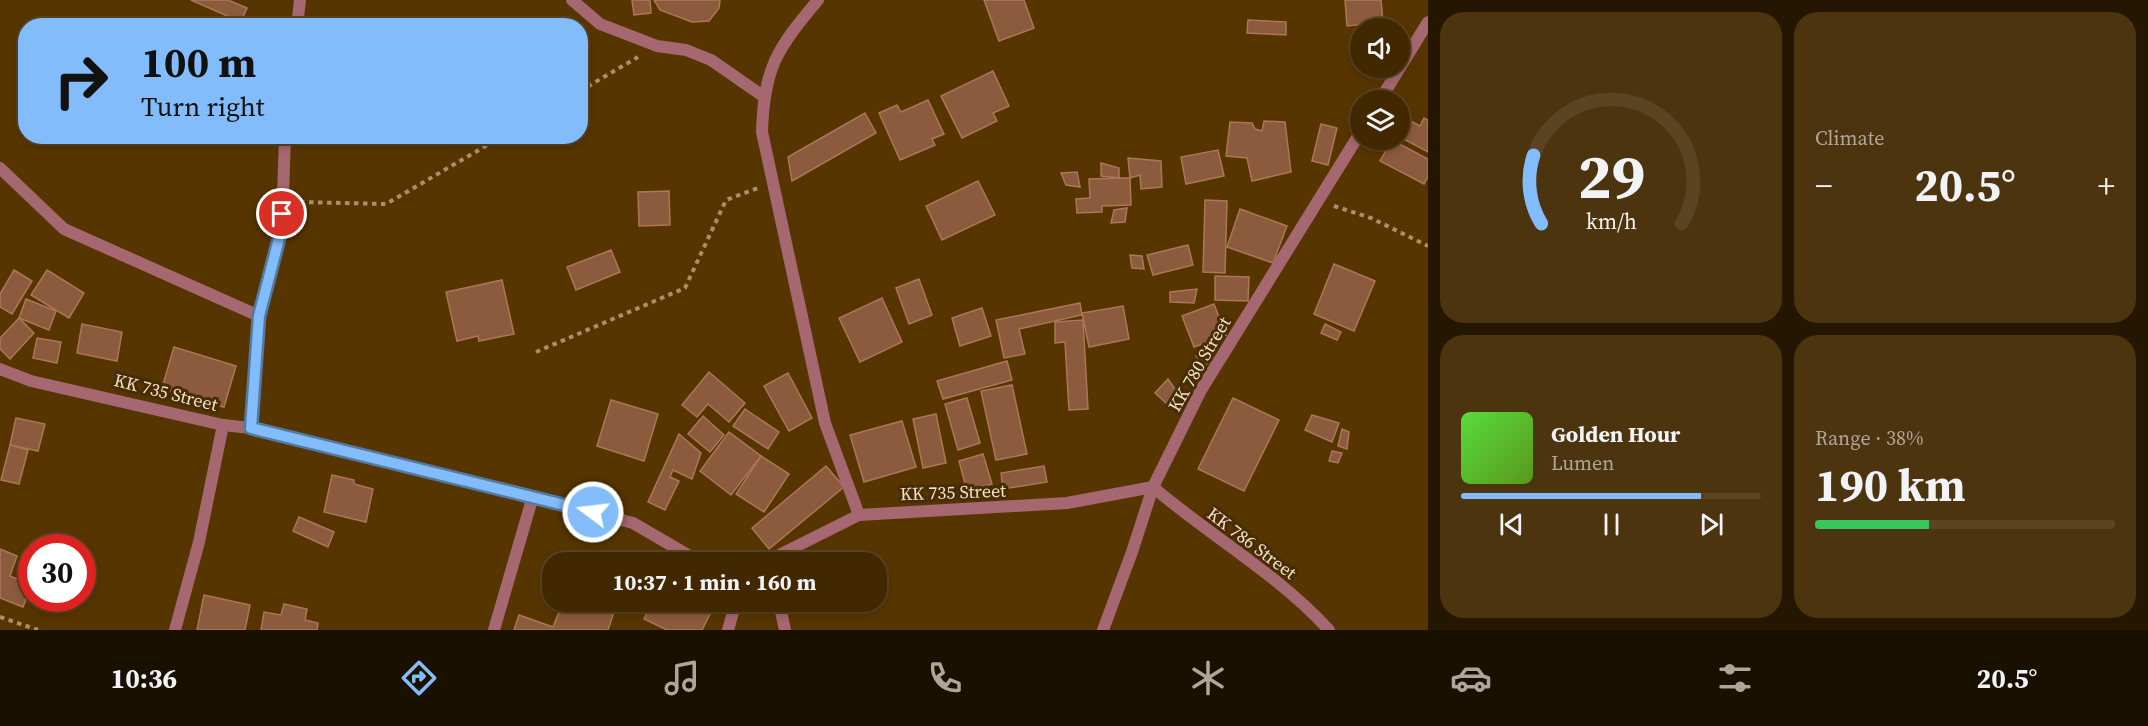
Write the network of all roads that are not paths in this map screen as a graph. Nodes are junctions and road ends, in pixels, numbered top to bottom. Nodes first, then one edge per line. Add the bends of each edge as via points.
1 (300, 0) edge
2 (572, 0) edge
3 (818, 0) edge
4 (298, 18) edge
5 (1428, 22) edge
6 (1386, 90) edge
7 (763, 96) junction
8 (285, 144) edge
9 (1350, 150) edge
10 (0, 168) edge
11 (259, 316) junction
12 (0, 369) edge
13 (223, 425) junction
14 (251, 428) junction
15 (1152, 487) junction
16 (533, 496) junction
17 (859, 515) junction
18 (683, 552) edge
19 (788, 552) edge
20 (733, 612) edge
21 (781, 612) edge
22 (175, 630) edge
23 (494, 630) edge
24 (728, 630) edge
25 (785, 630) edge
26 (1103, 630) edge
27 (1329, 630) edge

1 - 4 street
2 - 7 street via 600,24 657,46 686,50 711,60
3 - 7 street via 775,59
5 - 6 street
7 - 17 street via 762,132 825,423
8 - 11 street via 282,227
9 - 15 street, KK 780 Street via 1202,390
10 - 11 street via 64,229
11 - 14 street
12 - 13 street, KK 735 Street via 31,381
13 - 14 street, KK 735 Street
13 - 22 street
14 - 16 street, KK 735 Street
15 - 17 street, KK 735 Street via 1067,503
15 - 26 street, KK 780 Street
15 - 27 street, KK 786 Street via 1313,612
16 - 18 street, KK 735 Street via 633,523
16 - 23 street
17 - 19 street, KK 735 Street
20 - 24 street
21 - 25 street

